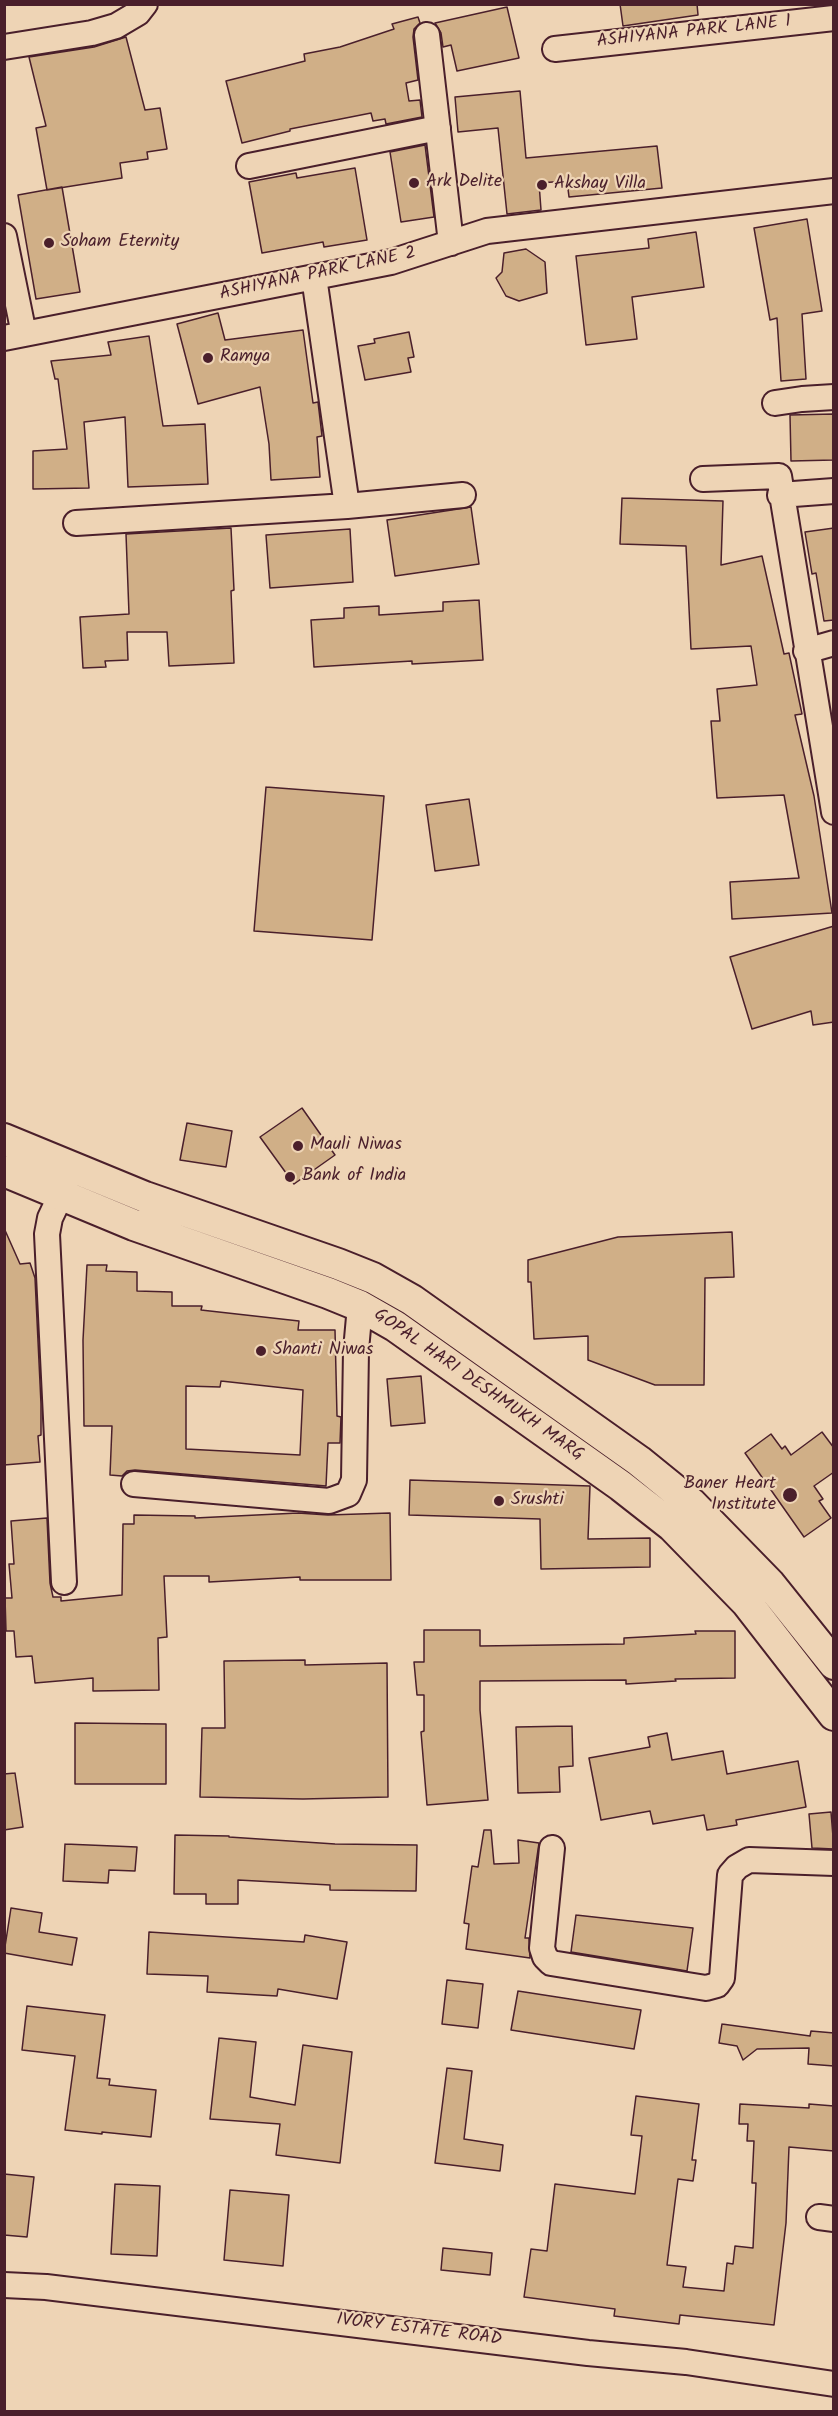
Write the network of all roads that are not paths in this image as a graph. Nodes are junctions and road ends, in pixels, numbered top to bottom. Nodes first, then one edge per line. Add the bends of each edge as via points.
1 (145, 4) edge
2 (834, 18) edge
3 (427, 35) dead end
4 (4, 47) edge
5 (555, 49) dead end
6 (438, 128) junction
7 (249, 166) dead end
8 (834, 191) edge
9 (4, 236) edge
10 (451, 243) junction
11 (314, 277) junction
12 (15, 336) edge
13 (834, 397) edge
14 (775, 403) dead end
15 (703, 479) dead end
16 (834, 491) edge
17 (463, 495) dead end
18 (780, 495) junction
19 (347, 506) junction
20 (76, 523) dead end
21 (834, 643) edge
22 (806, 651) junction
23 (831, 784) edge
24 (834, 812) edge
25 (12, 1142) edge
26 (6, 1172) edge
27 (61, 1195) junction
28 (391, 1288) junction
29 (371, 1312) junction
30 (134, 1484) dead end
31 (64, 1582) dead end
32 (834, 1664) edge
33 (834, 1715) edge
34 (552, 1848) dead end
35 (834, 1863) edge
36 (4, 2285) edge
37 (834, 2384) edge

1 - 4 street via 116,26
2 - 5 street, ASHIYANA PARK LANE 1
3 - 6 street
6 - 7 street
6 - 10 street
8 - 10 street, ASHIYANA PARK LANE 2 via 487,231
9 - 12 street
10 - 11 street, ASHIYANA PARK LANE 2 via 391,262
11 - 12 street, ASHIYANA PARK LANE 2
11 - 19 street
13 - 14 street
15 - 18 street via 779,476
16 - 18 street
17 - 19 street
18 - 22 street
19 - 20 street
21 - 22 street
22 - 23 street
23 - 24 street
25 - 26 main road
25 - 28 main road, GOPAL HARI DESHMUKH MARG via 145,1197 339,1264
26 - 27 main road, GOPAL HARI DESHMUKH MARG
27 - 29 main road, GOPAL HARI DESHMUKH MARG
27 - 31 street via 47,1234
28 - 29 main road
28 - 32 main road, GOPAL HARI DESHMUKH MARG via 639,1461 692,1504 770,1584
29 - 30 street via 356,1350 354,1480 348,1494 329,1501
29 - 33 main road, GOPAL HARI DESHMUKH MARG via 621,1486 672,1526 747,1603
34 - 35 street via 543,1948 551,1963 706,1988 717,1985 722,1978 730,1875 736,1867 749,1860
36 - 37 street, IVORY ESTATE ROAD via 686,2362

